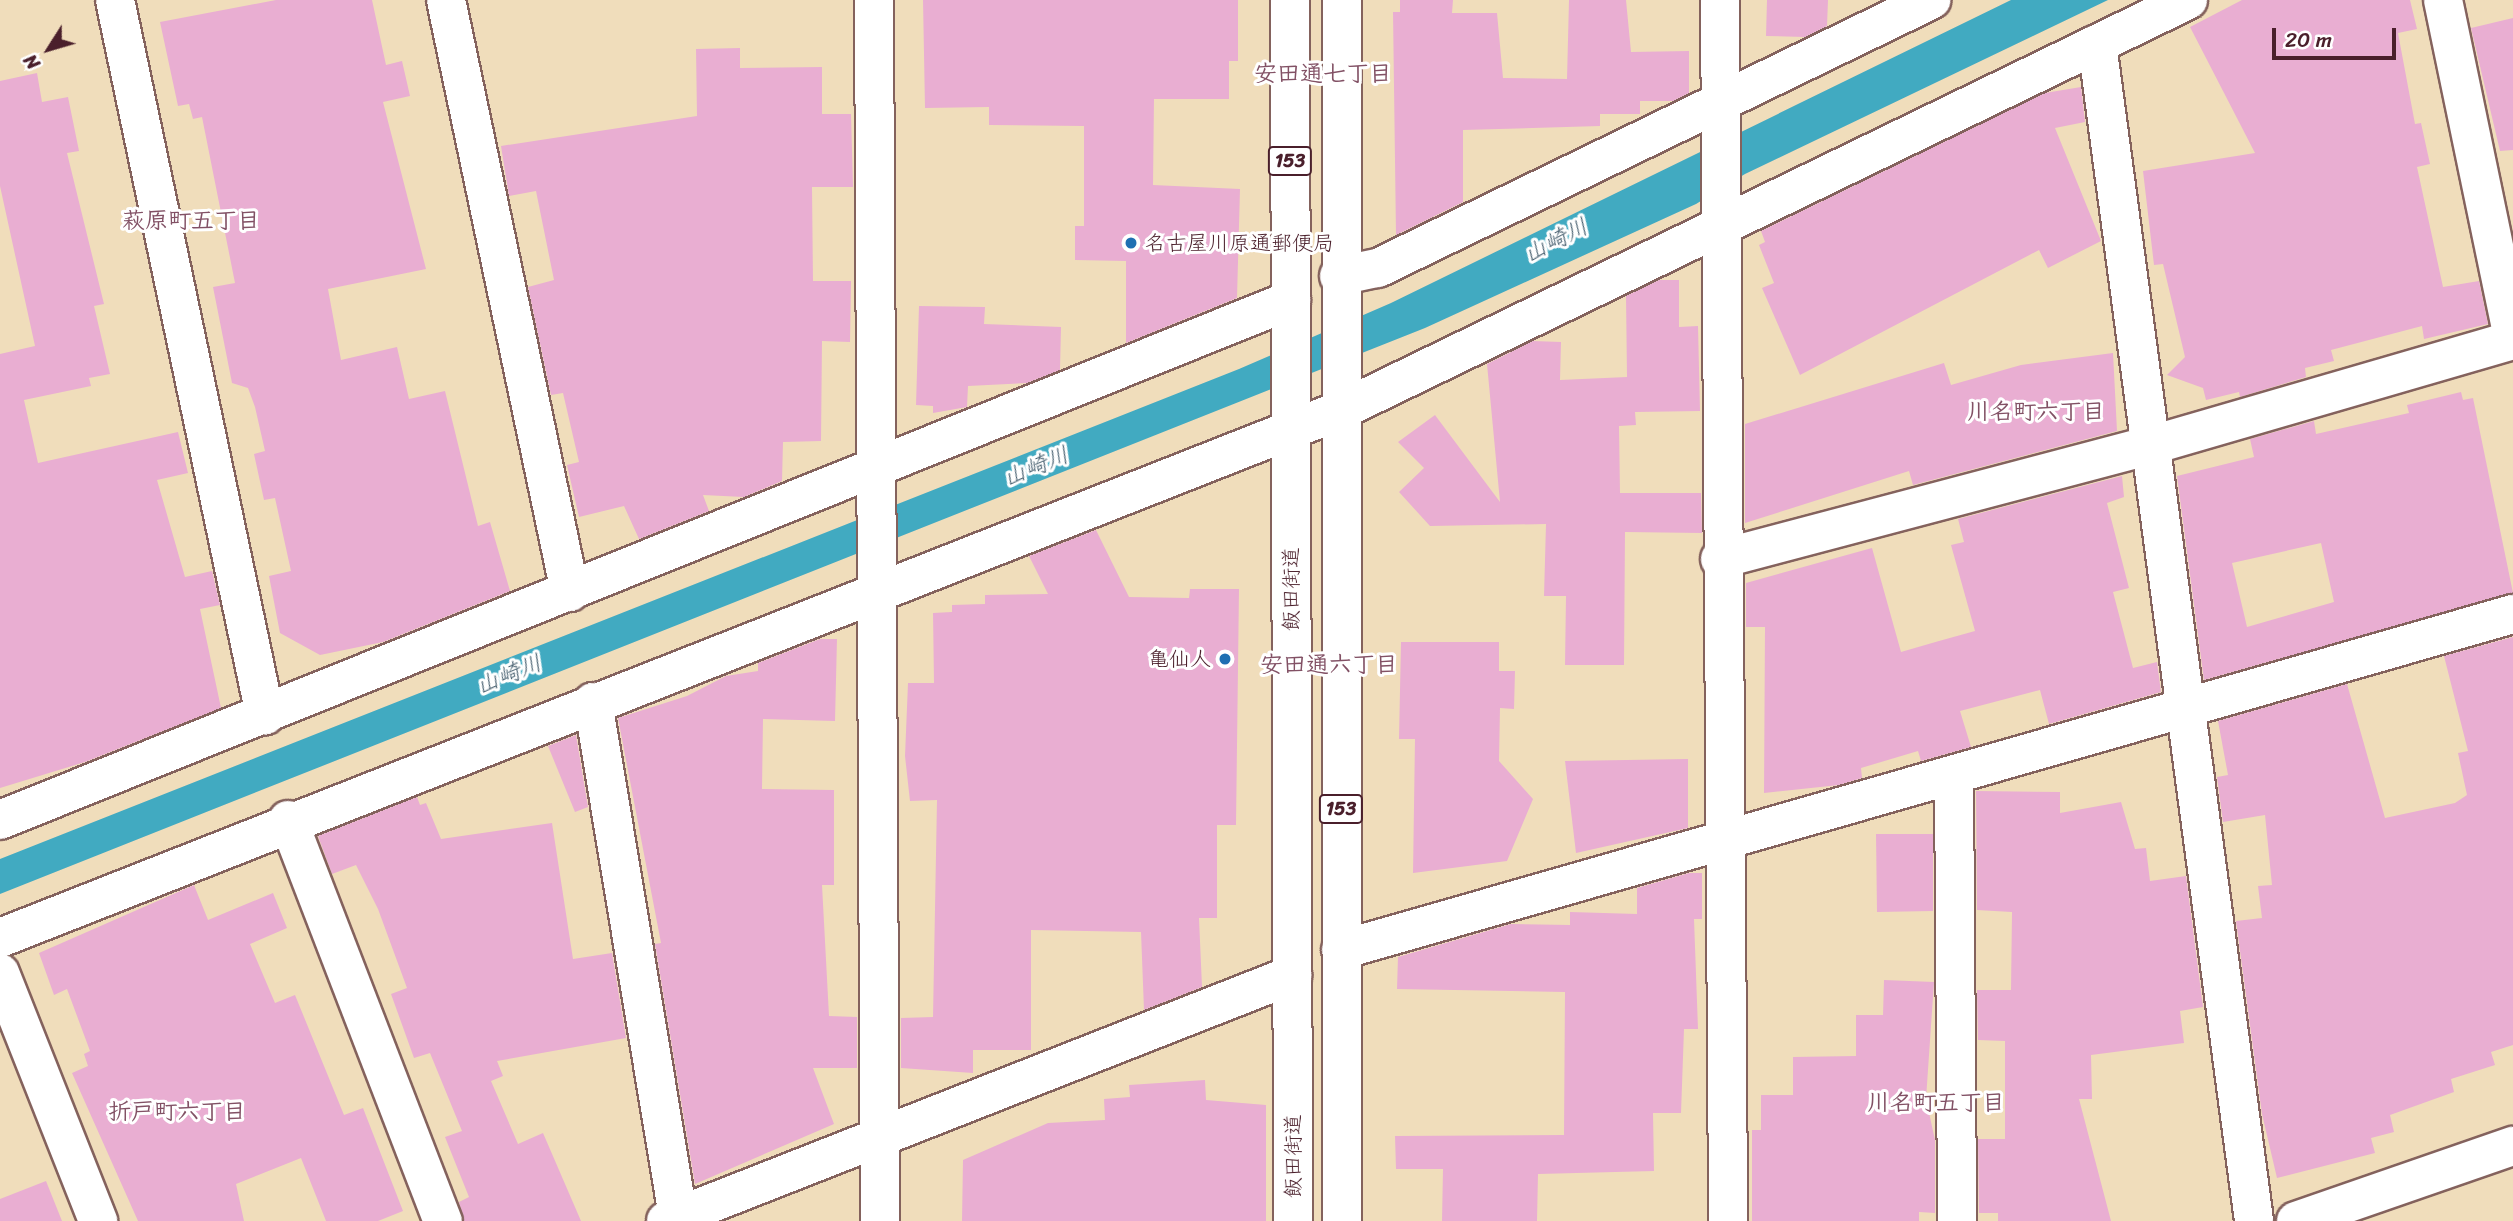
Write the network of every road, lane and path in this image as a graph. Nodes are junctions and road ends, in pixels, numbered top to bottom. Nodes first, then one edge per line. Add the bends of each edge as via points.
1 (116, 0) edge
2 (446, 0) edge
3 (874, 0) edge
4 (1290, 0) edge
5 (1342, 0) edge
6 (1720, 0) edge
7 (1931, 0) edge
8 (2188, 0) edge
9 (2442, 0) edge
10 (2097, 44) junction
11 (1720, 103) junction
12 (1721, 224) junction
13 (1339, 288) junction
14 (1291, 311) junction
15 (2513, 339) edge
16 (1341, 403) junction
17 (1289, 423) junction
18 (2152, 445) junction
19 (876, 471) junction
20 (1720, 559) junction
21 (879, 587) junction
22 (570, 592) junction
23 (2513, 614) edge
24 (593, 702) junction
25 (2186, 709) junction
26 (265, 715) junction
27 (1954, 778) junction
28 (0, 820) edge
29 (288, 820) junction
30 (1728, 837) junction
31 (0, 938) edge
32 (1341, 950) junction
33 (0, 973) edge
34 (1292, 975) junction
35 (880, 1135) junction
36 (2513, 1146) edge
37 (672, 1219) edge
38 (98, 1221) edge
39 (443, 1221) edge
40 (880, 1221) edge
41 (1293, 1221) edge
42 (1342, 1221) edge
43 (1728, 1221) edge
44 (1957, 1221) edge
45 (2254, 1221) edge
46 (2296, 1221) edge

1 - 26 main road
2 - 22 main road
3 - 19 main road
4 - 14 main road, 飯田街道 / 153
5 - 13 main road, 153
6 - 11 main road
7 - 11 main road
8 - 10 main road
9 - 15 main road
10 - 12 main road
10 - 18 main road
11 - 12 main road
11 - 13 main road
12 - 16 main road
12 - 20 main road
13 - 16 main road, 153
14 - 17 main road, 飯田街道 / 153
14 - 19 main road
15 - 18 main road
16 - 17 main road
16 - 32 main road, 153
17 - 21 main road
17 - 34 main road, 飯田街道 / 153
18 - 20 main road
18 - 25 main road
19 - 21 main road
19 - 22 main road
20 - 30 main road
21 - 24 main road
21 - 35 main road
22 - 26 main road
23 - 25 main road
24 - 29 main road
24 - 37 main road
25 - 27 main road
25 - 45 main road
26 - 28 main road
27 - 30 main road
27 - 44 main road
29 - 31 main road
29 - 39 main road
30 - 32 main road
30 - 43 main road
32 - 42 main road, 153
33 - 38 main road
34 - 35 main road
34 - 41 main road, 飯田街道 / 153
35 - 37 main road
35 - 40 main road
36 - 46 main road

